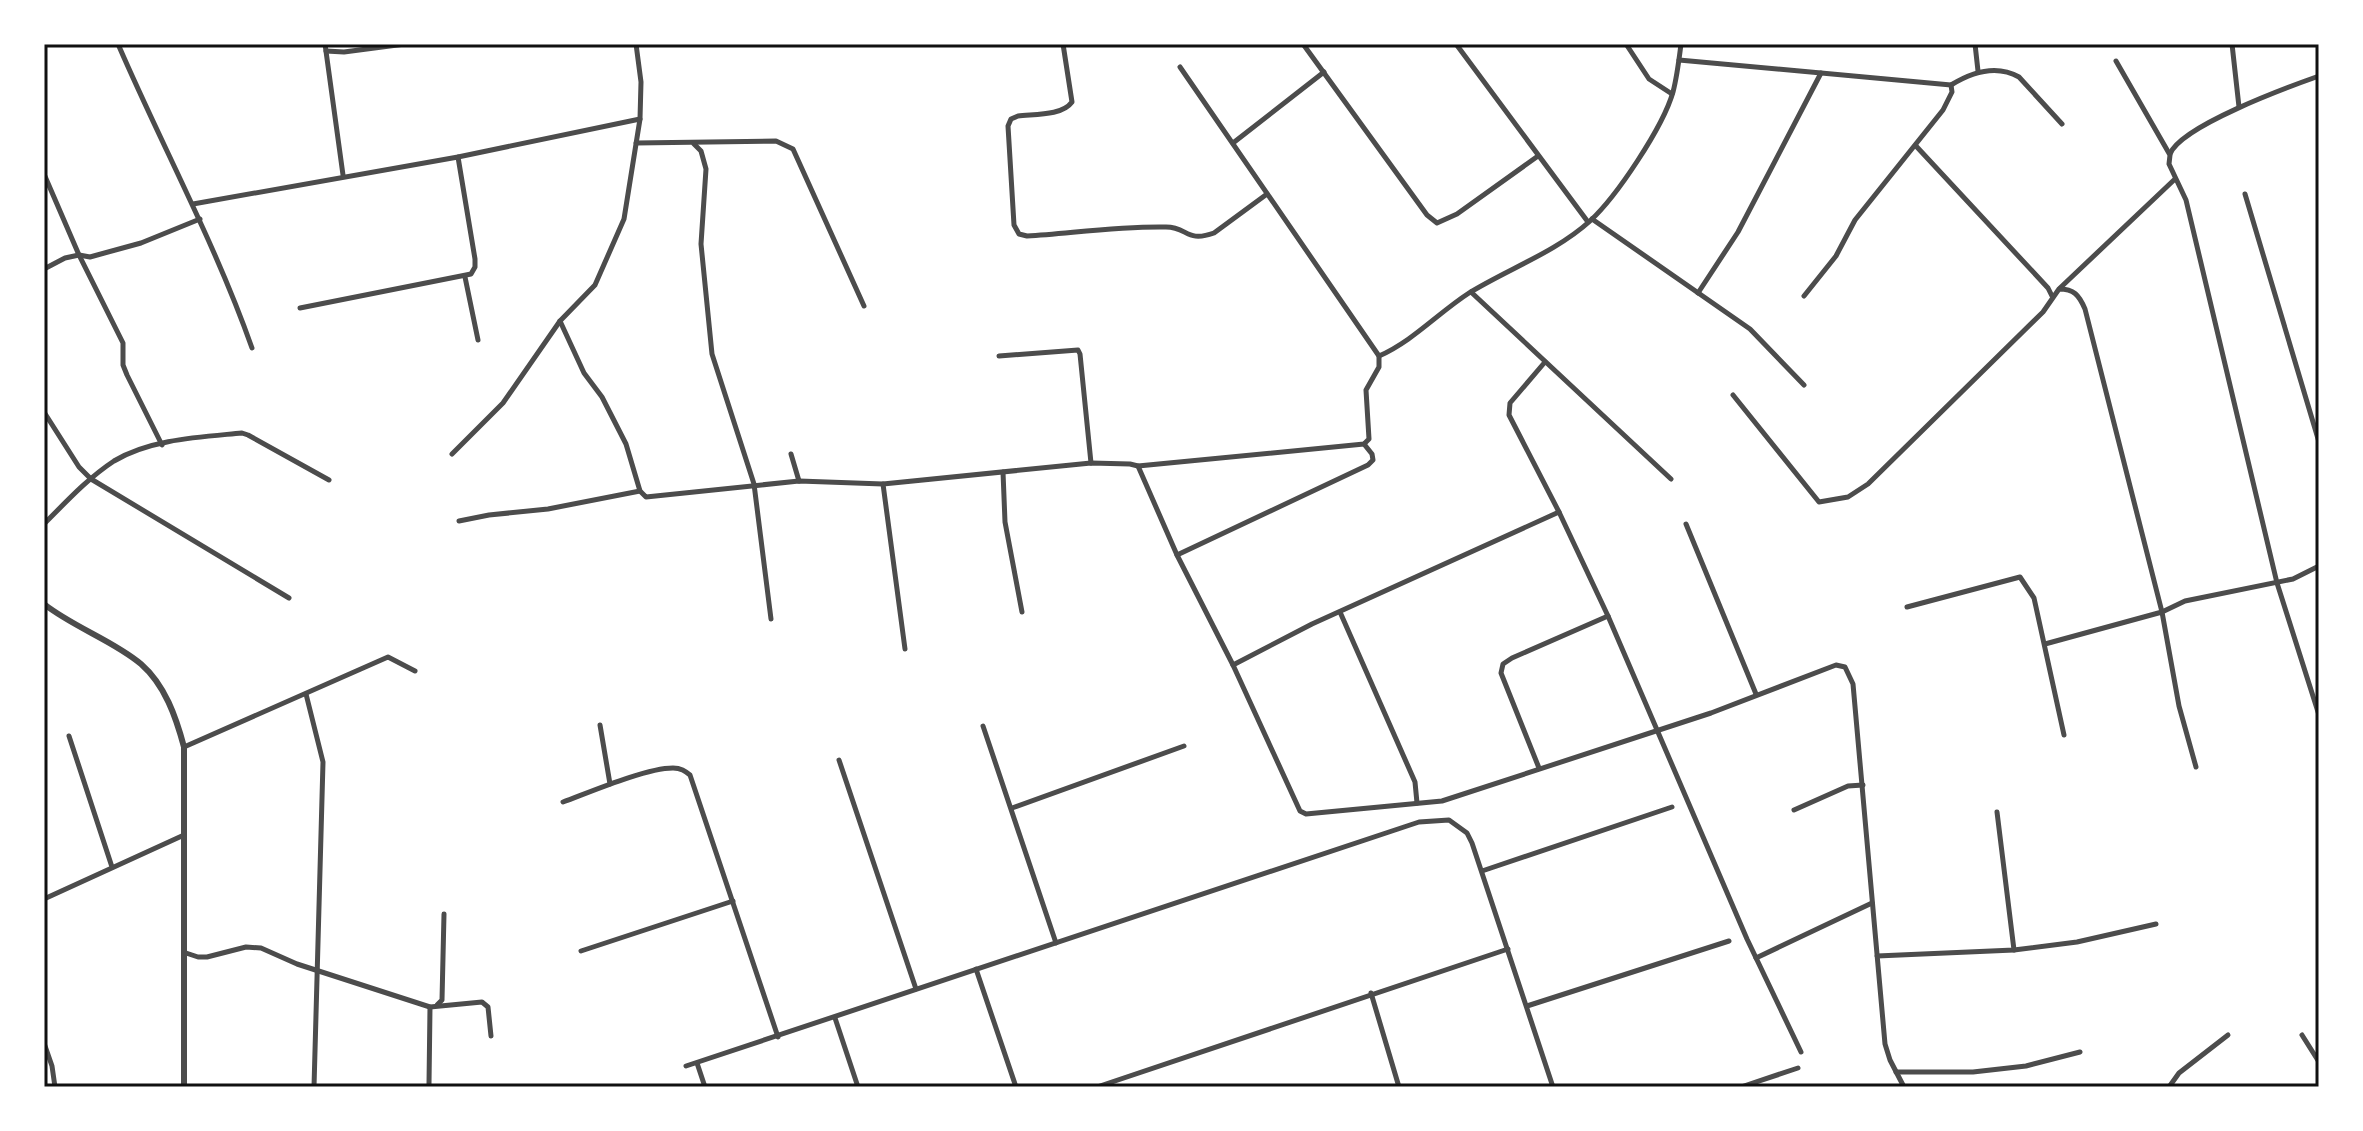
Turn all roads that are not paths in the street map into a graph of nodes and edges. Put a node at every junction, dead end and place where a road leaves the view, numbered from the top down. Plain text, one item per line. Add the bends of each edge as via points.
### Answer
1 (118, 44) edge
2 (405, 44) edge
3 (636, 44) edge
4 (1063, 44) edge
5 (1303, 44) edge
6 (1456, 44) edge
7 (1626, 44) edge
8 (1681, 44) edge
9 (1975, 44) edge
10 (2232, 44) edge
11 (325, 48) edge
12 (1679, 60) junction
13 (2116, 61) dead end
14 (1180, 67) dead end
15 (1978, 71) junction
16 (1324, 72) junction
17 (1821, 73) junction
18 (2319, 76) edge
19 (1951, 85) junction
20 (1672, 94) junction
21 (2239, 107) junction
22 (640, 119) junction
23 (2062, 124) dead end
24 (636, 143) junction
25 (1233, 143) junction
26 (694, 144) junction
27 (1916, 145) junction
28 (2170, 155) junction
29 (1538, 156) junction
30 (458, 157) junction
31 (44, 174) edge
32 (343, 175) junction
33 (2175, 179) junction
34 (1267, 194) junction
35 (2245, 194) dead end
36 (193, 204) junction
37 (200, 219) junction
38 (1590, 221) junction
39 (79, 255) junction
40 (44, 269) edge
41 (465, 277) junction
42 (2059, 289) junction
43 (1471, 292) junction
44 (1698, 293) junction
45 (1804, 296) dead end
46 (2052, 296) junction
47 (864, 306) dead end
48 (300, 308) dead end
49 (560, 321) junction
50 (478, 340) dead end
51 (252, 348) dead end
52 (999, 356) dead end
53 (1379, 356) junction
54 (1545, 362) junction
55 (1804, 385) dead end
56 (1733, 395) dead end
57 (44, 412) edge
58 (2319, 442) edge
59 (1364, 444) junction
60 (162, 445) junction
61 (452, 454) dead end
62 (791, 454) dead end
63 (1091, 463) junction
64 (1138, 466) junction
65 (1003, 472) junction
66 (91, 479) junction
67 (1671, 479) dead end
68 (329, 480) dead end
69 (799, 481) junction
70 (754, 484) junction
71 (883, 484) junction
72 (640, 491) junction
73 (1559, 512) junction
74 (459, 521) dead end
75 (44, 524) edge
76 (1686, 524) dead end
77 (1177, 555) junction
78 (2319, 566) edge
79 (2277, 583) junction
80 (289, 598) dead end
81 (44, 604) edge
82 (1907, 607) dead end
83 (1022, 612) dead end
84 (1340, 612) junction
85 (2162, 612) junction
86 (1608, 616) junction
87 (771, 619) dead end
88 (2045, 644) junction
89 (905, 649) dead end
90 (1233, 665) junction
91 (415, 671) dead end
92 (306, 694) junction
93 (1756, 694) junction
94 (2319, 715) edge
95 (600, 725) dead end
96 (983, 726) dead end
97 (1658, 729) junction
98 (2064, 735) dead end
99 (69, 736) dead end
100 (1184, 746) dead end
101 (184, 747) junction
102 (839, 760) dead end
103 (2196, 767) dead end
104 (1539, 768) junction
105 (610, 784) junction
106 (1863, 785) junction
107 (563, 802) dead end
108 (1417, 803) junction
109 (1672, 807) dead end
110 (1012, 808) junction
111 (1794, 810) dead end
112 (1997, 812) dead end
113 (184, 835) junction
114 (112, 867) junction
115 (1482, 871) junction
116 (44, 899) edge
117 (733, 901) junction
118 (1872, 903) junction
119 (444, 914) dead end
120 (2156, 924) dead end
121 (1729, 941) dead end
122 (1056, 943) junction
123 (1508, 949) junction
124 (2014, 950) junction
125 (581, 951) dead end
126 (186, 953) junction
127 (1877, 956) junction
128 (1756, 958) junction
129 (976, 969) junction
130 (315, 970) junction
131 (916, 989) junction
132 (1371, 993) junction
133 (433, 1006) junction
134 (1527, 1006) junction
135 (835, 1018) junction
136 (2228, 1035) dead end
137 (2302, 1035) dead end
138 (491, 1036) dead end
139 (778, 1037) junction
140 (44, 1043) edge
141 (1801, 1052) dead end
142 (2080, 1052) dead end
143 (2319, 1062) edge
144 (697, 1063) junction
145 (686, 1066) dead end
146 (1798, 1068) dead end
147 (1895, 1072) junction
148 (429, 1084) dead end
149 (55, 1087) edge
150 (184, 1087) edge
151 (314, 1087) edge
152 (705, 1087) edge
153 (858, 1087) edge
154 (1016, 1087) edge
155 (1097, 1087) edge
156 (1399, 1087) edge
157 (1553, 1087) edge
158 (1741, 1087) edge
159 (1904, 1087) edge
160 (2169, 1087) edge

1 - 36 street
2 - 11 street via 344,52
3 - 22 street
4 - 34 street via 1069,107 1018,116 1008,126 1014,225 1019,234 1168,227 1204,236
5 - 16 street
6 - 29 street
7 - 20 street via 1649,79
8 - 12 street
9 - 15 street
10 - 21 street
11 - 32 street
12 - 17 street
12 - 20 street
13 - 28 street
14 - 25 street
15 - 19 street
15 - 23 street via 2019,77
16 - 25 street
16 - 29 street via 1437,223
17 - 19 street
17 - 44 street via 1738,232
18 - 21 street
19 - 27 street via 1943,110
20 - 38 street via 1642,152
21 - 28 street via 2178,143
22 - 24 street
22 - 30 street
24 - 26 street
24 - 49 street via 624,219 595,285
25 - 34 street
26 - 47 street via 776,141 793,149
26 - 70 street via 706,169 701,244 712,354
27 - 45 street via 1855,220 1836,256
27 - 46 street
28 - 33 street
29 - 38 street
30 - 32 street
30 - 41 street via 475,259
31 - 39 street
32 - 36 street
33 - 42 street
33 - 79 street via 2186,200
34 - 53 street
35 - 58 street
36 - 37 street
37 - 39 street via 141,243 90,257
37 - 51 street
38 - 43 street
38 - 44 street
39 - 40 street
39 - 60 street via 123,343 123,365
41 - 48 street
41 - 50 street
42 - 46 street
42 - 85 street via 2079,295 2085,309
43 - 53 street via 1400,347
43 - 54 street
44 - 55 street via 1750,329
46 - 56 street via 2043,312 1868,484 1848,497 1819,502
49 - 61 street via 503,403
49 - 72 street via 626,444
52 - 63 street via 1078,350
53 - 59 street via 1366,390 1369,439
54 - 67 street
54 - 73 street via 1510,403 1509,415
57 - 66 street
59 - 64 street
59 - 77 street via 1372,454 1368,465
60 - 66 street via 129,454
60 - 68 street via 242,433
62 - 69 street
63 - 64 street
63 - 65 street
64 - 77 street
65 - 71 street
65 - 83 street via 1005,522
66 - 75 street
66 - 80 street
69 - 70 street
69 - 71 street
70 - 72 street via 646,497
70 - 87 street
71 - 89 street
72 - 74 street
73 - 84 street
73 - 86 street
76 - 93 street
77 - 90 street
78 - 79 street
79 - 85 street via 2185,601
79 - 94 street
81 - 101 street via 141,664 171,705
82 - 88 street via 2020,577 2034,598
84 - 90 street
84 - 108 street via 1415,782
85 - 88 street
85 - 103 street
86 - 97 street
86 - 104 street via 1503,664 1501,673
88 - 98 street
90 - 108 street via 1300,811
91 - 92 street via 388,657
92 - 101 street
92 - 130 street via 323,762
93 - 97 street
93 - 106 street via 1836,665 1845,667 1853,684
95 - 105 street
96 - 110 street
97 - 104 street
97 - 128 street
99 - 114 street
100 - 110 street
101 - 113 street
102 - 131 street
104 - 108 street via 1442,801
105 - 107 street
105 - 117 street via 670,768 690,775
106 - 111 street via 1848,786
106 - 118 street
109 - 115 street
110 - 122 street
112 - 124 street
113 - 114 street
113 - 126 street
114 - 116 street
115 - 122 street via 1467,833 1449,820 1419,822
115 - 123 street
117 - 125 street
117 - 139 street
118 - 127 street
118 - 128 street
119 - 133 street via 442,1000
120 - 124 street
121 - 134 street
122 - 129 street
123 - 132 street
123 - 134 street
124 - 127 street
126 - 130 street via 207,957 261,948
126 - 150 street
127 - 147 street via 1885,1044
128 - 141 street
129 - 131 street
129 - 154 street
130 - 133 street
130 - 151 street
131 - 135 street
132 - 155 street
132 - 156 street
133 - 138 street via 487,1004
133 - 148 street
134 - 157 street
135 - 139 street
135 - 153 street
136 - 160 street
137 - 143 street
139 - 144 street
140 - 149 street
142 - 147 street via 1973,1072
144 - 145 street
144 - 152 street
146 - 158 street
147 - 159 street

